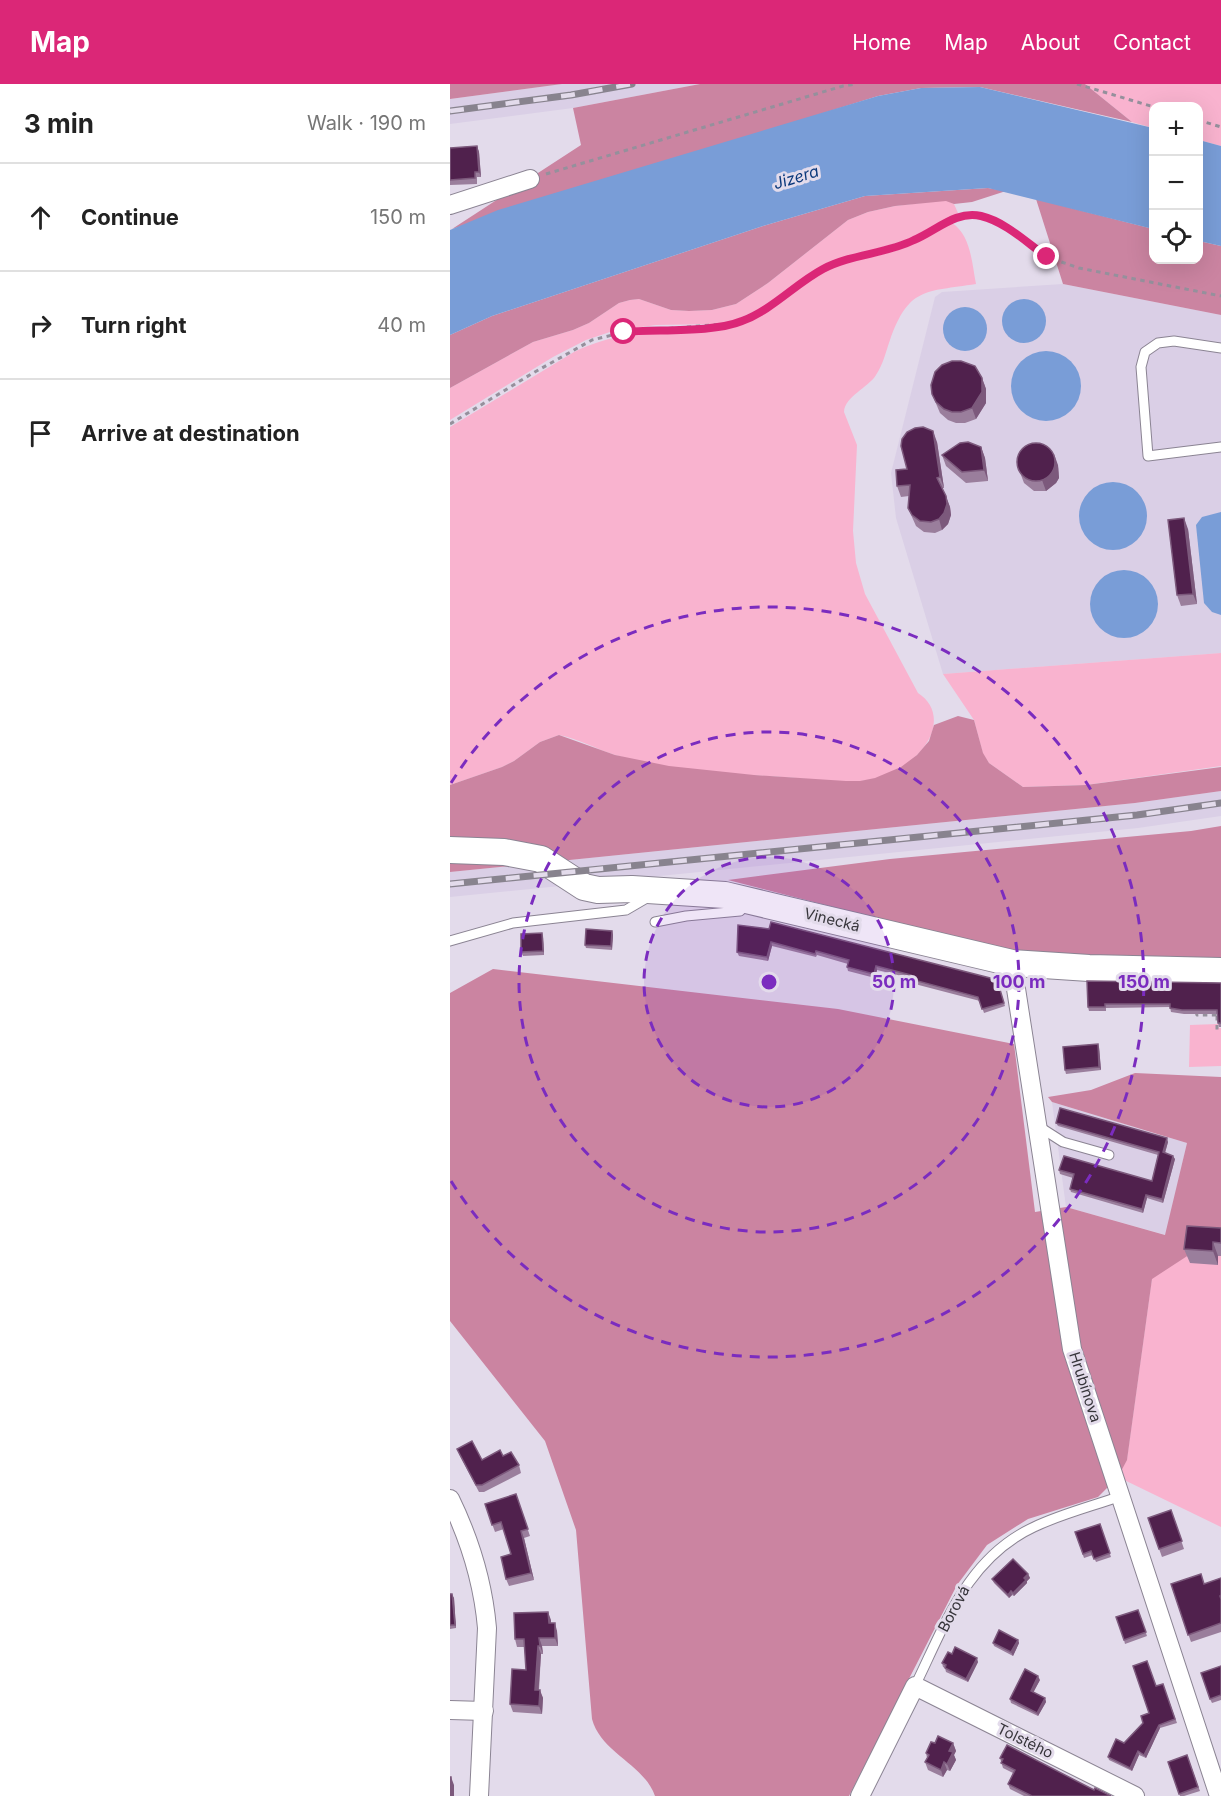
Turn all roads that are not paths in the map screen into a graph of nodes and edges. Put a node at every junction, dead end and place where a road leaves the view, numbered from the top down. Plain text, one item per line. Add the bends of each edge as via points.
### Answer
1 (530, 179) road end
2 (450, 205) edge
3 (1221, 348) edge
4 (1221, 447) edge
5 (450, 850) edge
6 (660, 890) junction
7 (751, 900) junction
8 (655, 922) dead end
9 (450, 941) edge
10 (1012, 963) junction
11 (1221, 971) edge
12 (1036, 1125) junction
13 (1109, 1155) dead end
14 (1121, 1496) junction
15 (450, 1499) edge
16 (915, 1686) junction
17 (450, 1710) edge
18 (484, 1711) junction
19 (479, 1796) edge
20 (860, 1796) edge
21 (1136, 1796) edge
22 (1219, 1796) edge

1 - 2 street
3 - 4 lane via 1158,343 1146,352 1141,367 1148,456
5 - 6 street, Vinecká via 504,852 541,859 584,887 598,890
6 - 7 street, Vinecká
6 - 9 lane via 626,910 513,923
7 - 8 lane via 740,911
7 - 10 street, Vinecká
10 - 11 street, Vinecká
10 - 12 street, Hrubínova
12 - 13 lane via 1063,1142
12 - 14 street, Hrubínova via 1072,1349
14 - 16 lane, Borová via 1033,1527 994,1552 963,1588
14 - 22 street, Hrubínova
15 - 18 street via 471,1546 486,1608
16 - 20 street, Borová
16 - 21 street, Tolstého
17 - 18 street
18 - 19 street

